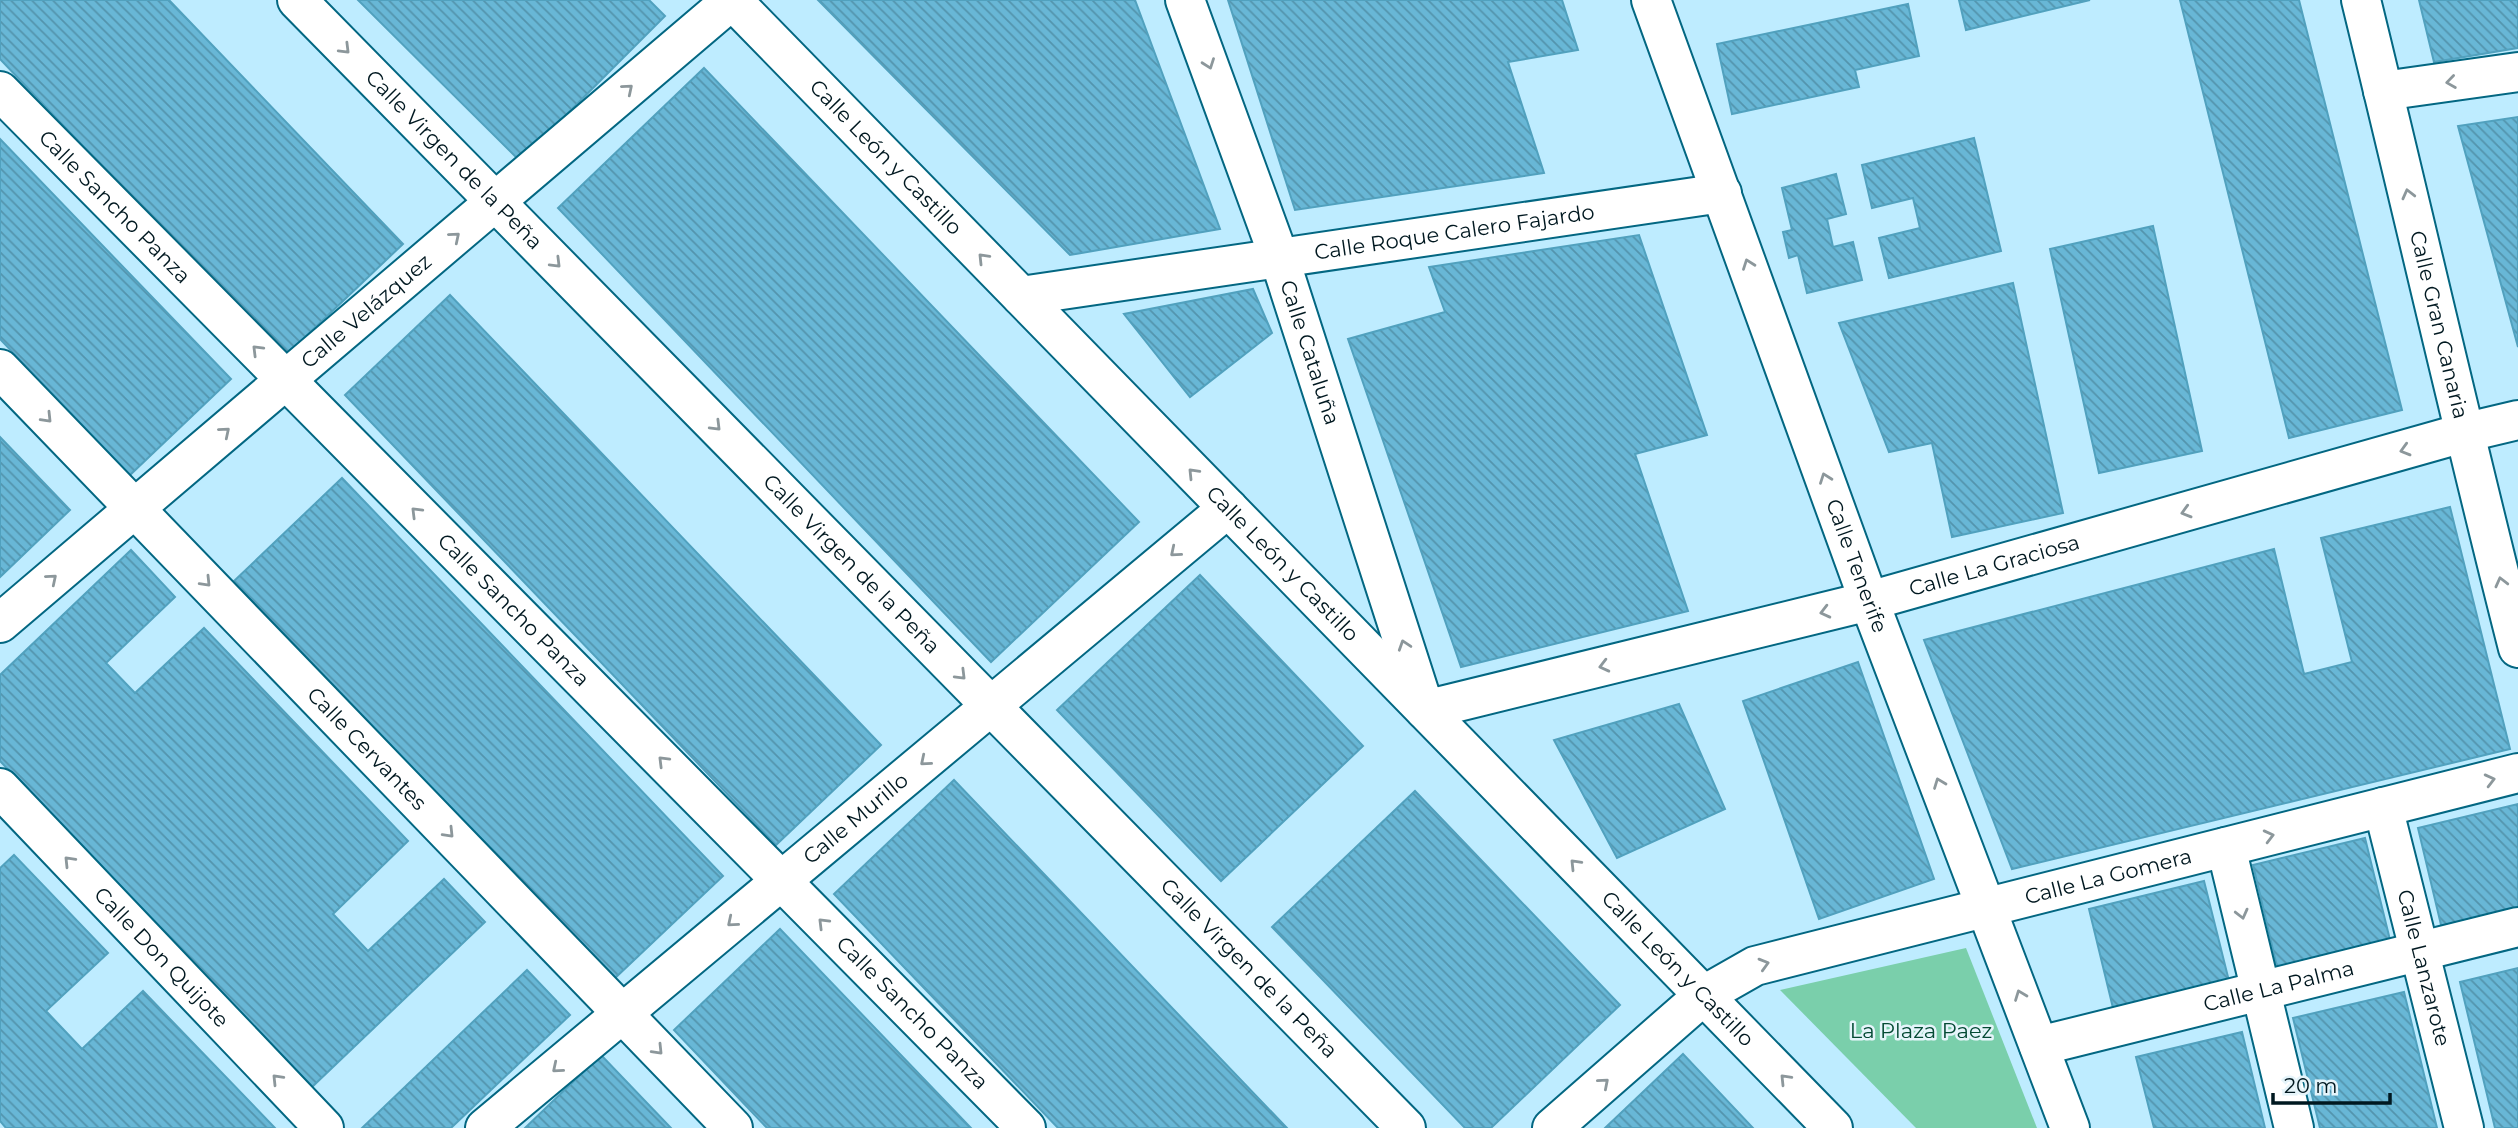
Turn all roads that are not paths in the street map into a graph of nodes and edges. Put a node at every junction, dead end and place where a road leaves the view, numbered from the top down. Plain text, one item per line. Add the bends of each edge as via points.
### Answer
1 (297, 0) edge
2 (732, 0) edge
3 (1185, 0) edge
4 (1651, 0) edge
5 (2361, 0) edge
6 (2518, 72) edge
7 (0, 91) edge
8 (2383, 92) junction
9 (1722, 193) junction
10 (496, 202) junction
11 (1280, 260) junction
12 (1021, 296) junction
13 (0, 369) edge
14 (286, 380) junction
15 (2518, 420) edge
16 (2463, 433) junction
17 (135, 508) junction
18 (1228, 509) junction
19 (1869, 601) junction
20 (0, 623) edge
21 (2518, 648) edge
22 (991, 706) junction
23 (1425, 710) junction
24 (2518, 773) edge
25 (0, 789) edge
26 (2383, 807) junction
27 (2226, 848) junction
28 (781, 881) junction
29 (1987, 908) junction
30 (2518, 927) edge
31 (2420, 951) junction
32 (2260, 991) junction
33 (1703, 995) junction
34 (622, 1013) junction
35 (2039, 1046) junction
36 (324, 1128) edge
37 (485, 1128) edge
38 (733, 1128) edge
39 (1026, 1128) edge
40 (1406, 1128) edge
41 (1552, 1128) edge
42 (1833, 1128) edge
43 (2070, 1128) edge
44 (2294, 1128) edge
45 (2464, 1128) edge

1 -> 10 street, Calle Virgen de la Peña
10 -> 2 street, Calle Velázquez
12 -> 2 street, Calle León y Castillo
3 -> 11 street, Calle Cataluña
4 - 9 street, Calle Tenerife
5 - 8 street, Calle Gran Canaria
6 -> 8 street
14 -> 7 street, Calle Sancho Panza
16 -> 8 street, Calle Gran Canaria
9 - 11 street, Calle Roque Calero Fajardo
19 -> 9 street, Calle Tenerife
14 -> 10 street, Calle Velázquez
10 -> 22 street, Calle Virgen de la Peña
11 - 12 street, Calle Roque Calero Fajardo
23 -> 11 street, Calle Cataluña
18 -> 12 street, Calle León y Castillo
13 -> 17 street, Calle Cervantes
17 -> 14 street, Calle Velázquez
28 -> 14 street, Calle Sancho Panza
15 - 16 street, Calle La Graciosa
16 -> 19 street, Calle La Graciosa
21 -> 16 street, Calle Gran Canaria
20 -> 17 street, Calle Velázquez
17 -> 34 street, Calle Cervantes
18 -> 22 street, Calle Murillo
18 - 23 street, Calle León y Castillo
19 -> 23 street, Calle La Graciosa
29 -> 19 street, Calle Tenerife
22 -> 28 street, Calle Murillo
22 - 40 street, Calle Virgen de la Peña
33 -> 23 street, Calle León y Castillo
26 -> 24 street, Calle La Gomera
36 -> 25 street, Calle Don Quijote
27 -> 26 street, Calle La Gomera
26 - 31 street, Calle Lanzarote
27 - 29 street, Calle La Gomera
27 -> 32 street
28 -> 34 street, Calle Murillo
39 -> 28 street, Calle Sancho Panza
33 -> 29 street, Calle La Gomera via 1755,966
35 -> 29 street, Calle Tenerife
30 - 31 street, Calle La Palma
31 - 32 street, Calle La Palma
31 - 45 street, Calle Lanzarote
32 - 35 street, Calle La Palma
32 - 44 street
41 -> 33 street, Calle La Gomera
42 -> 33 street, Calle León y Castillo
34 -> 37 street, Calle Murillo
34 -> 38 street, Calle Cervantes
35 - 43 street, Calle Tenerife

